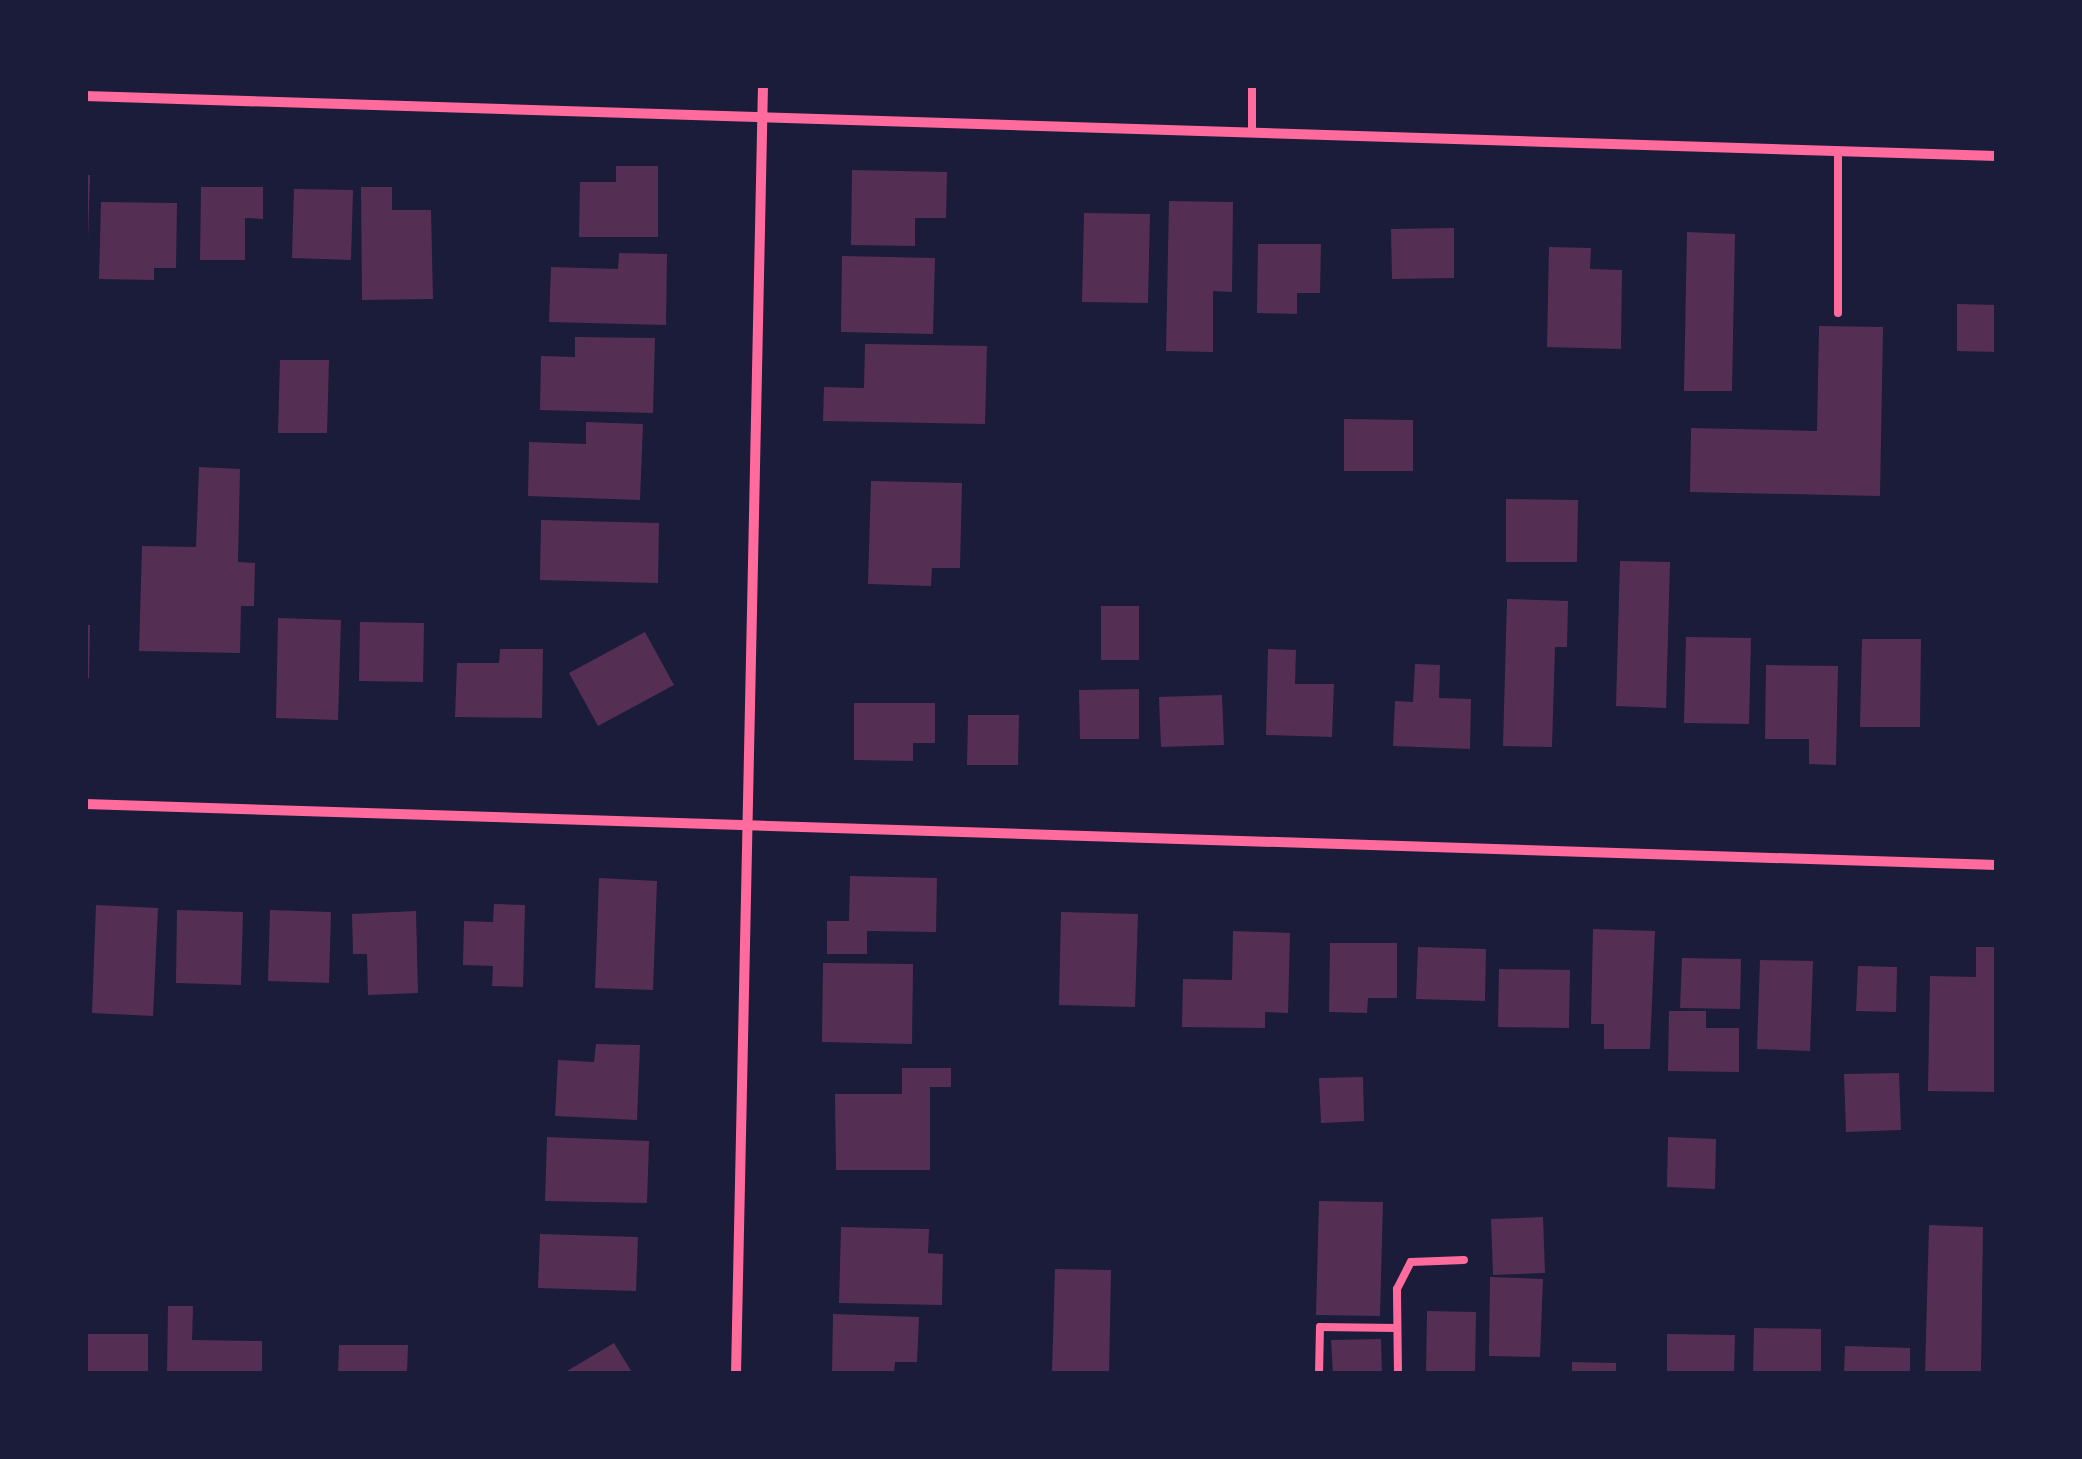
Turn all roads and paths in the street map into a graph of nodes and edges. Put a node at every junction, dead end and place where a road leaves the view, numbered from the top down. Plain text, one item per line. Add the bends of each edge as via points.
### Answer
1 (764, 85) edge
2 (1252, 85) edge
3 (85, 96) edge
4 (763, 118) junction
5 (1252, 134) junction
6 (1838, 152) junction
7 (1997, 156) edge
8 (1838, 314) dead end
9 (85, 804) edge
10 (748, 825) junction
11 (1997, 866) edge
12 (1464, 1260) dead end
13 (1398, 1328) junction
14 (736, 1374) edge
15 (1319, 1374) edge
16 (1398, 1374) edge

1 - 4 street
2 - 5 lane
3 - 4 street
4 - 5 street
4 - 10 street
5 - 6 street
6 - 7 street
6 - 8 lane
9 - 10 street
10 - 11 street
10 - 14 street
12 - 13 lane via 1411,1262 1397,1290
13 - 15 lane via 1320,1328
13 - 16 lane

